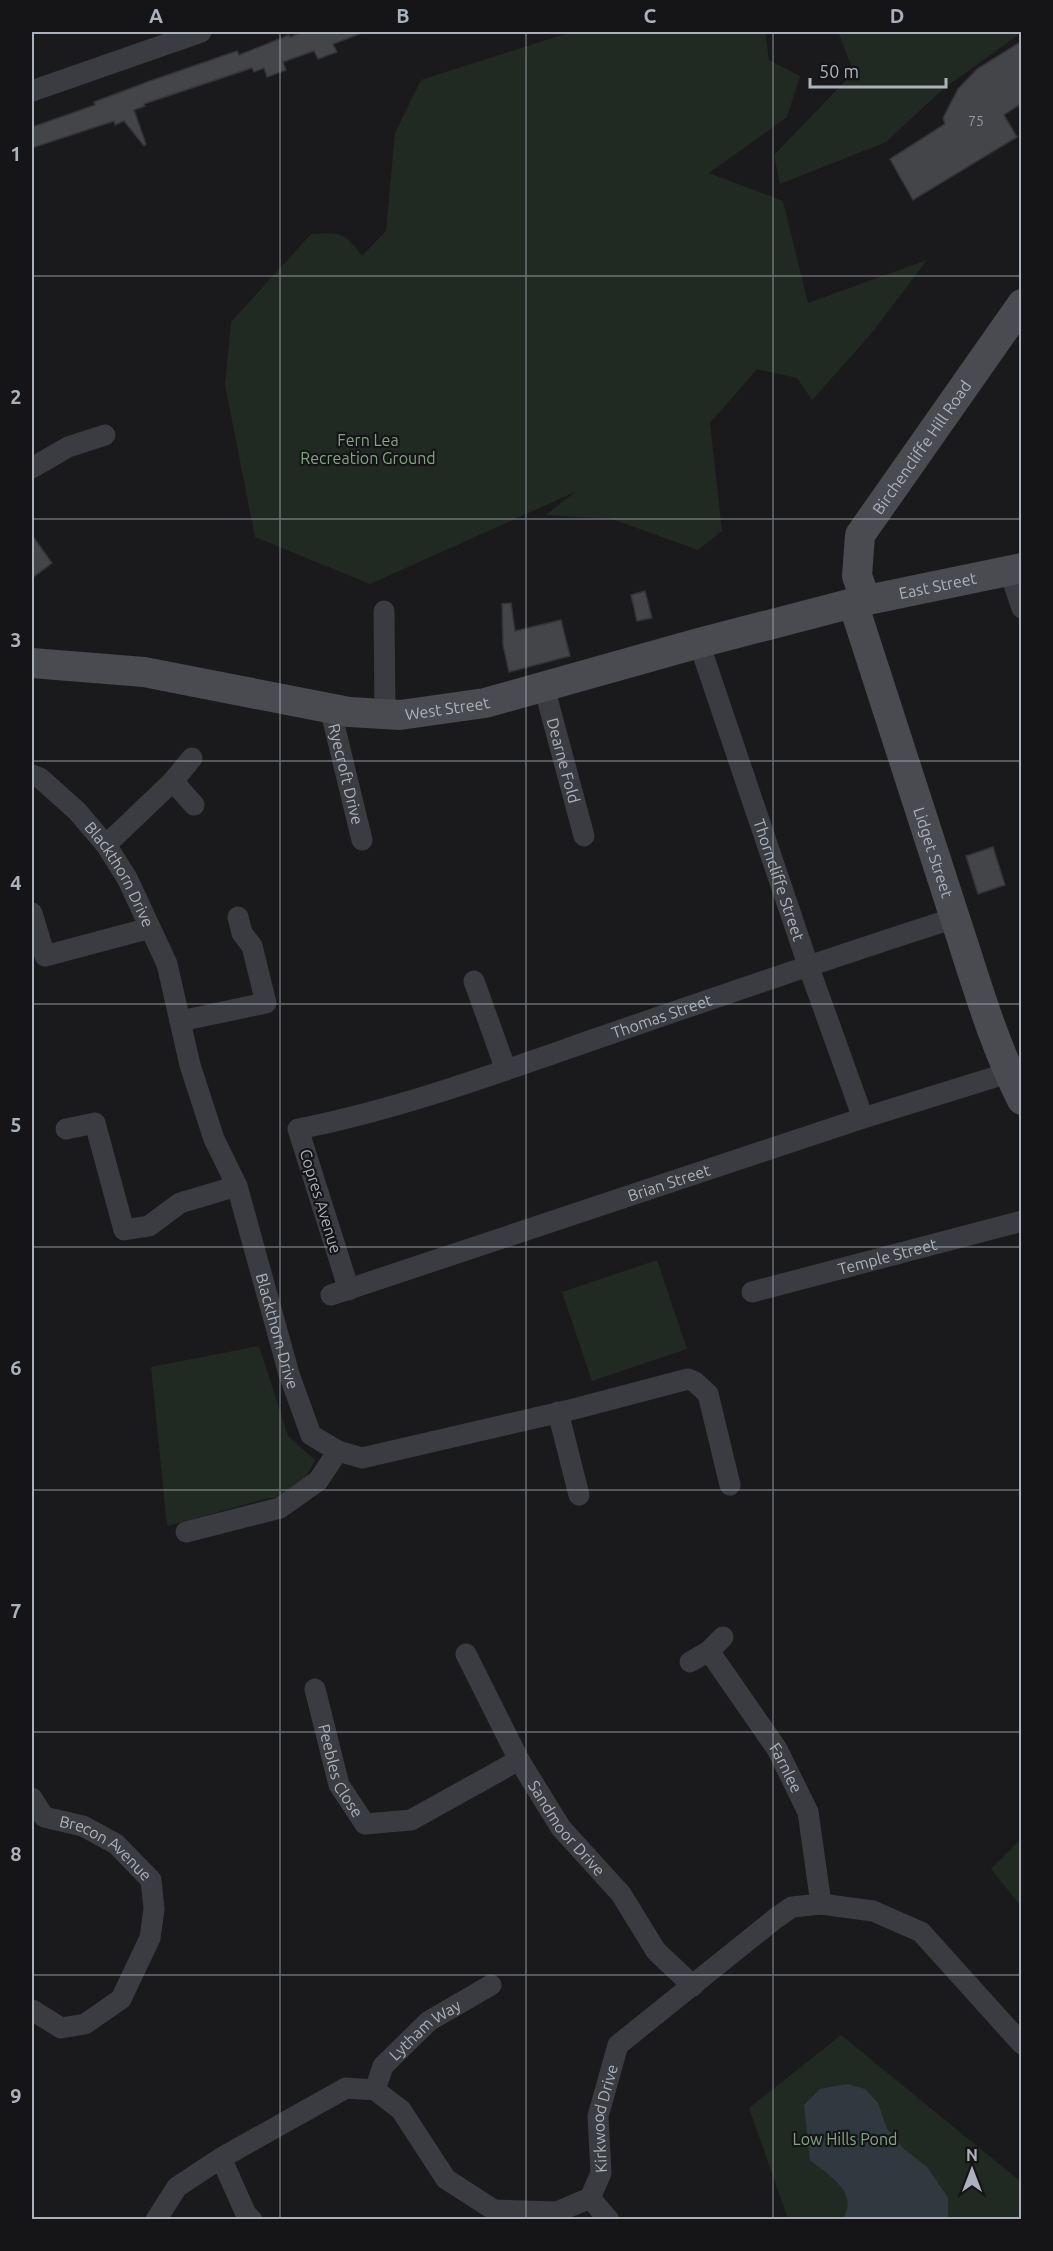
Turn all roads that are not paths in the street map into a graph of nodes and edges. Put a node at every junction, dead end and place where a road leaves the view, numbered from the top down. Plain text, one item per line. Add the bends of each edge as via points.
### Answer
1 (201, 32) edge
2 (32, 91) edge
3 (1022, 304) edge
4 (105, 435) dead end
5 (32, 466) edge
6 (1015, 569) edge
7 (859, 602) junction
8 (1022, 608) edge
9 (384, 611) dead end
10 (699, 643) junction
11 (32, 663) edge
12 (544, 687) junction
13 (330, 708) junction
14 (385, 714) junction
15 (192, 758) dead end
16 (32, 775) edge
17 (173, 781) junction
18 (194, 805) dead end
19 (584, 836) dead end
20 (362, 840) dead end
21 (106, 845) junction
22 (32, 913) edge
23 (238, 917) dead end
24 (955, 918) junction
25 (150, 928) junction
26 (808, 965) junction
27 (474, 981) dead end
28 (180, 1021) junction
29 (506, 1070) junction
30 (1008, 1073) junction
31 (1022, 1100) edge
32 (863, 1118) junction
33 (317, 1126) joint
34 (66, 1129) dead end
35 (237, 1186) junction
36 (1022, 1221) edge
37 (340, 1292) joint
38 (752, 1292) dead end
39 (558, 1412) junction
40 (338, 1451) junction
41 (730, 1485) dead end
42 (579, 1495) dead end
43 (186, 1532) dead end
44 (466, 1654) dead end
45 (690, 1662) dead end
46 (315, 1689) dead end
47 (519, 1760) junction
48 (32, 1798) edge
49 (38, 1822) edge
50 (821, 1904) junction
51 (491, 1985) dead end
52 (693, 1986) junction
53 (32, 2010) edge
54 (1022, 2044) edge
55 (375, 2090) junction
56 (221, 2158) junction
57 (590, 2198) junction
58 (156, 2220) edge
59 (252, 2220) edge
60 (609, 2220) edge

1 - 2 street
3 - 7 street, Birchencliffe Hill Road via 860,535
4 - 5 street via 68,447
6 - 7 street, East Street
6 - 8 street
7 - 10 street, West Street
7 - 24 street, Lidget Street via 910,785
9 - 14 street
10 - 12 street, West Street
10 - 26 street, Thorncliffe Street
11 - 13 street, West Street via 144,672
12 - 14 street, West Street via 485,703
12 - 19 street, Dearne Fold
13 - 14 street, West Street
13 - 20 street, Ryecroft Drive
15 - 17 street
16 - 21 street, Blackthorn Drive via 77,811
17 - 18 street
17 - 21 street
21 - 25 street, Blackthorn Drive via 127,878
22 - 25 street via 45,956
23 - 28 street via 242,933 252,946 266,1003
24 - 26 street, Thomas Street
24 - 30 street, Lidget Street
25 - 28 street, Blackthorn Drive via 167,964
26 - 29 street, Thomas Street
26 - 32 street, Thorncliffe Street
27 - 29 street
28 - 35 street, Blackthorn Drive via 214,1139
29 - 33 street, Thomas Street
30 - 31 street, Lidget Street
30 - 32 street, Brian Street
32 - 37 street, Brian Street
33 - 37 street, Copres Avenue via 298,1129
34 - 35 street via 95,1123 124,1230 149,1226 180,1203
35 - 40 street, Blackthorn Drive via 289,1374 311,1435
36 - 38 street, Temple Street
39 - 40 street, Blackthorn Drive via 362,1458
39 - 41 street, Blackthorn Drive via 688,1379 708,1394
39 - 42 street
40 - 43 street via 318,1481 280,1508
44 - 47 street, Sandmoor Drive
45 - 50 street, Farnlee via 716,1644 777,1749 808,1812
46 - 47 street, Peebles Close via 339,1785 365,1824 411,1820
47 - 52 street, Sandmoor Drive via 561,1828 621,1894 656,1951
48 - 49 street, Brecon Avenue
49 - 53 street, Brecon Avenue via 83,1826 116,1844 152,1880 154,1909 150,1938 121,1999 85,2024 60,2028
50 - 52 street, Kirkwood Drive via 792,1907
50 - 54 street, Kirkwood Drive via 873,1911 921,1932
51 - 55 street, Lytham Way via 429,2021 383,2066
52 - 57 street, Kirkwood Drive via 618,2045 598,2116 601,2173
55 - 56 street via 346,2088
55 - 57 street via 401,2110 446,2179 494,2210 557,2212
56 - 58 street via 177,2187
56 - 59 street
57 - 60 street

